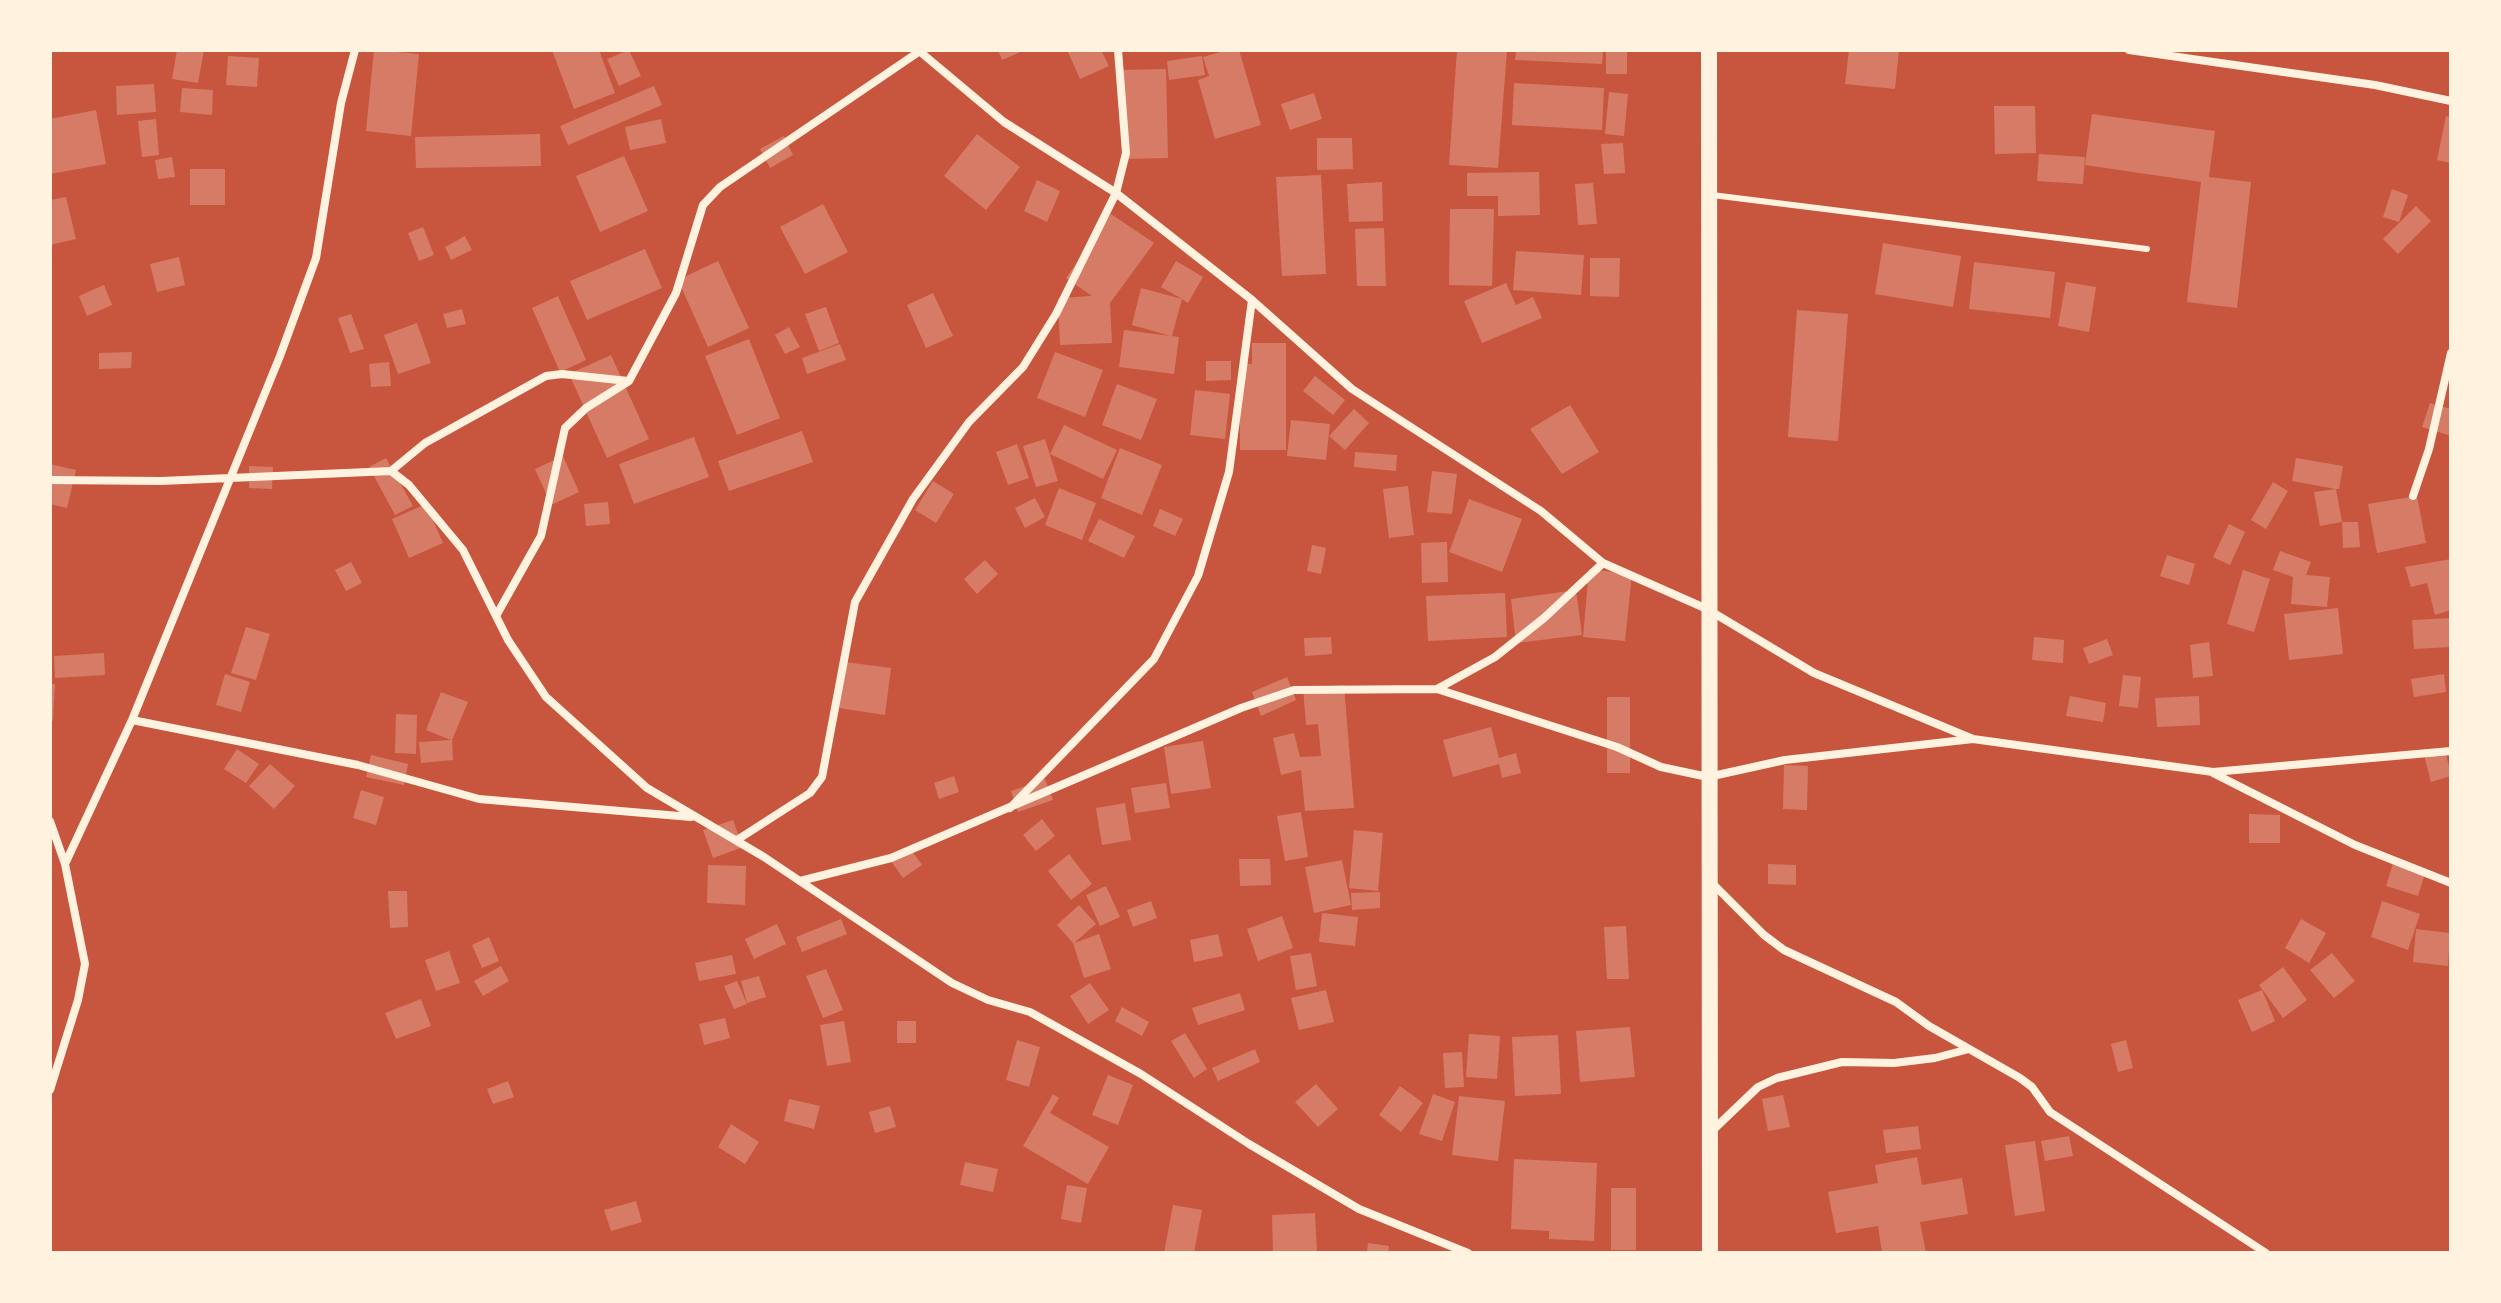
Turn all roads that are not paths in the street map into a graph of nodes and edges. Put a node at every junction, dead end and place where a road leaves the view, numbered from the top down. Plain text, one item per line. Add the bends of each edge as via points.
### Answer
1 (355, 50) edge
2 (919, 50) edge
3 (1118, 50) edge
4 (1709, 50) edge
5 (2129, 50) edge
6 (2451, 101) edge
7 (1116, 193) junction
8 (1708, 194) junction
9 (2147, 249) dead end
10 (1252, 300) junction
11 (2451, 353) edge
12 (629, 381) junction
13 (391, 471) junction
14 (228, 479) junction
15 (50, 480) edge
16 (2413, 496) dead end
17 (1603, 563) junction
18 (1707, 609) junction
19 (496, 616) junction
20 (1437, 689) junction
21 (132, 720) junction
22 (1973, 739) junction
23 (2451, 751) edge
24 (2213, 772) junction
25 (1708, 777) junction
26 (1007, 811) junction
27 (696, 817) junction
28 (50, 821) edge
29 (737, 840) junction
30 (65, 864) junction
31 (800, 881) junction
32 (1710, 882) junction
33 (2451, 883) edge
34 (1969, 1049) junction
35 (50, 1090) edge
36 (1708, 1134) junction
37 (1468, 1253) edge
38 (1710, 1253) edge
39 (2266, 1253) edge

1 - 14 street via 316,258
2 - 7 street via 1004,122
2 - 12 street via 720,187 703,205 676,293
3 - 7 street via 1126,153
4 - 8 main road
5 - 6 street
7 - 10 street
7 - 29 street via 1056,314 1023,367 969,422 913,499 855,602 822,777 810,793
8 - 9 lane
8 - 18 main road
10 - 17 street via 1352,389 1541,511
10 - 26 street via 1229,472 1198,576 1154,659
11 - 16 street
12 - 13 street via 546,376 425,443
12 - 19 street via 565,428 541,536
13 - 14 street
13 - 19 street via 463,550
14 - 15 street
14 - 21 street
17 - 18 street
17 - 20 street via 1495,657
18 - 22 street via 1814,673
18 - 25 main road
19 - 27 street via 546,697 647,788
20 - 25 street via 1617,747 1661,767
20 - 26 street via 1294,690 1241,708
21 - 27 street via 358,765 479,799
21 - 30 street
22 - 24 street
22 - 25 street via 1785,760
23 - 24 street
24 - 33 street via 2355,845
25 - 32 main road
26 - 31 street via 891,858
27 - 29 street
28 - 30 street
29 - 31 street
30 - 35 street via 85,964
31 - 37 street via 952,983 1030,1012 1359,1209
32 - 34 street via 1784,950 1896,1002
32 - 36 main road
34 - 36 street via 1894,1063 1842,1062 1777,1078 1758,1087
34 - 39 street via 2032,1087 2050,1112
36 - 38 main road

